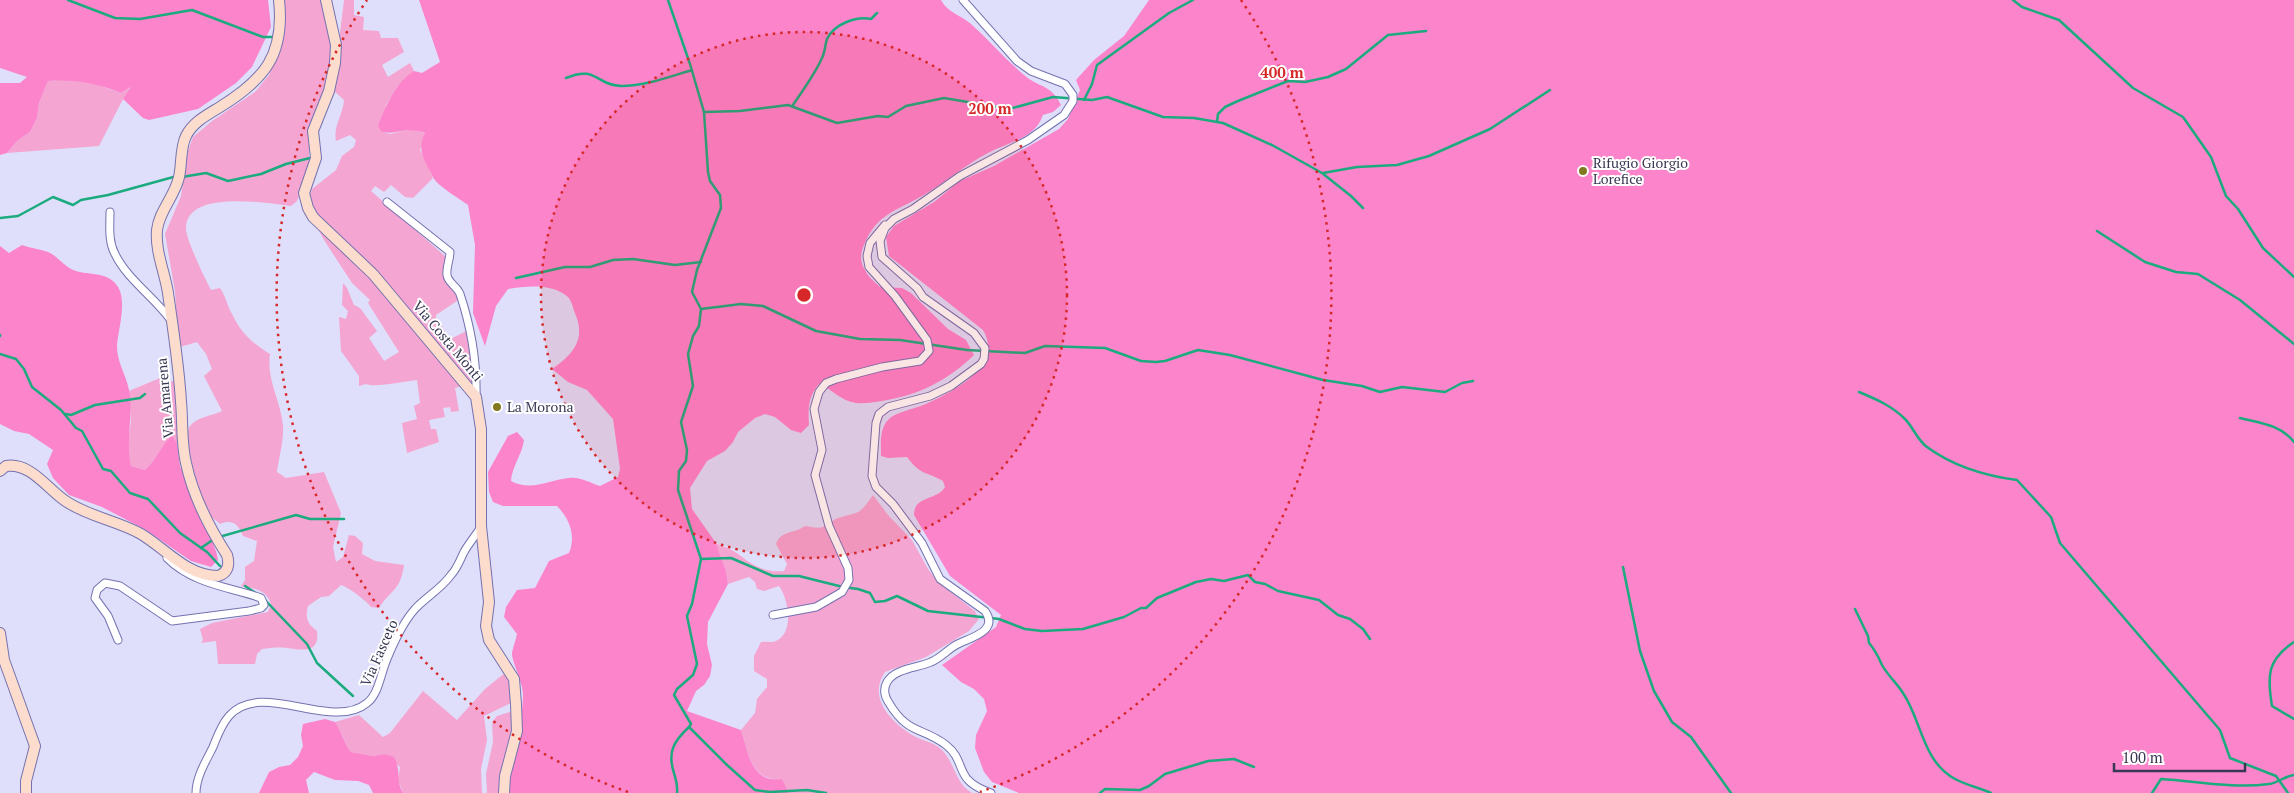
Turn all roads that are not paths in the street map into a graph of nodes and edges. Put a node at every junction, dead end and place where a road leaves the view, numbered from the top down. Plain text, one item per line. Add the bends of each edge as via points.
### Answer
1 (279, 0) edge
2 (326, 0) edge
3 (963, 0) edge
4 (387, 202) dead end
5 (110, 212) dead end
6 (894, 219) junction
7 (170, 319) junction
8 (476, 396) junction
9 (0, 471) edge
10 (481, 526) junction
11 (167, 553) junction
12 (773, 615) dead end
13 (0, 633) edge
14 (118, 640) dead end
15 (26, 793) edge
16 (196, 793) edge
17 (504, 793) edge
18 (991, 793) edge

1 - 7 street, Via Amarena via 281,31 270,61 244,93 192,126 184,139 179,178 157,230
2 - 8 street, Via Costa Monti via 336,45 335,63 329,91 313,131 316,158 304,194 308,208 313,217 373,274
3 - 6 street via 1017,61 1031,71 1065,84 1073,95 1073,101 1064,115 1028,140 960,176
4 - 8 street via 450,252 446,274 459,290 465,312 477,372
5 - 7 street via 110,239 115,254
6 - 12 street via 875,235 868,249 867,261 927,340 929,351 920,361 836,379 820,389 814,409 822,450 815,475 829,526 848,568 849,580 842,592 816,607
6 - 18 street via 880,241 882,257 923,296 974,333 982,342 985,354 981,364 941,391 888,406 879,414 872,480 922,544 940,579 985,611 988,623 980,635 956,645 931,662 894,674 884,688 887,701 899,718 914,730 946,744 967,780
7 - 11 street, Via Amarena via 186,463 205,518 227,556 228,567 221,575 211,576 182,564
8 - 10 street, Via Costa Monti via 481,429
9 - 11 street, Via Amarena via 6,466 22,467 65,501 140,534
10 - 16 street, Via Fasceto via 453,574 415,609 404,624 368,702 357,709 337,713 279,703 245,706 229,716 201,772
10 - 17 street, Via Costa Monti via 488,582 486,626 489,640 514,679 517,731 505,776
11 - 14 street via 166,557 174,565 187,573 229,590 261,598 263,606 172,621 120,586 105,583 97,590 95,598 108,616
13 - 15 street via 4,660 35,746

